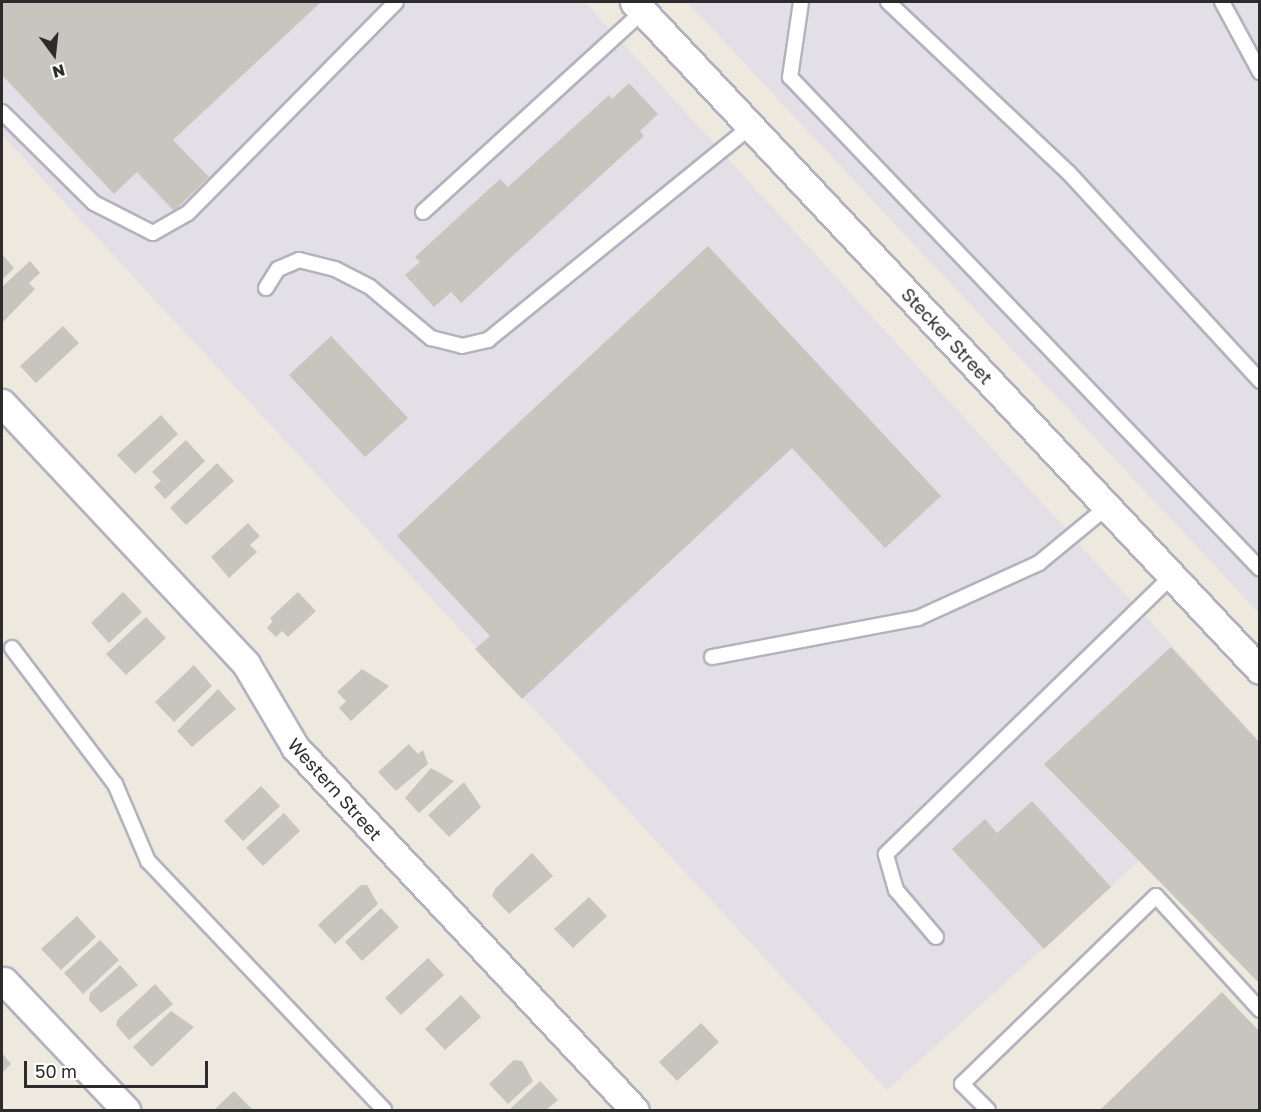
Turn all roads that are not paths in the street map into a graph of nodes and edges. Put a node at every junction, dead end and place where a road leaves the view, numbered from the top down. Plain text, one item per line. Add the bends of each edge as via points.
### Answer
1 (396, 2) edge
2 (801, 2) edge
3 (888, 2) edge
4 (1222, 2) edge
5 (639, 6) edge
6 (1260, 72) edge
7 (2, 112) edge
8 (751, 126) junction
9 (423, 212) dead end
10 (266, 288) dead end
11 (1260, 381) edge
12 (2, 403) edge
13 (1107, 507) junction
14 (1260, 569) edge
15 (1172, 576) junction
16 (12, 648) dead end
17 (712, 657) dead end
18 (1260, 670) edge
19 (936, 937) dead end
20 (4, 981) dead end
21 (1260, 1010) edge
22 (126, 1110) edge
23 (384, 1110) edge
24 (635, 1110) edge
25 (988, 1110) edge

1 - 7 lane via 188,213 153,233 94,203
2 - 14 lane via 790,77
3 - 11 lane via 1068,172
4 - 6 lane
5 - 8 street, Stecker Street
5 - 9 lane
8 - 10 lane via 488,340 462,346 431,338 369,287 299,260 278,269
8 - 13 street, Stecker Street
12 - 24 street, Western Street via 246,664 295,747
13 - 15 street, Stecker Street
13 - 17 lane via 1039,563 918,618
15 - 18 street, Stecker Street
15 - 19 lane via 886,854 896,890
16 - 23 lane via 115,784 148,861
20 - 22 street
21 - 25 lane via 1156,896 962,1084

